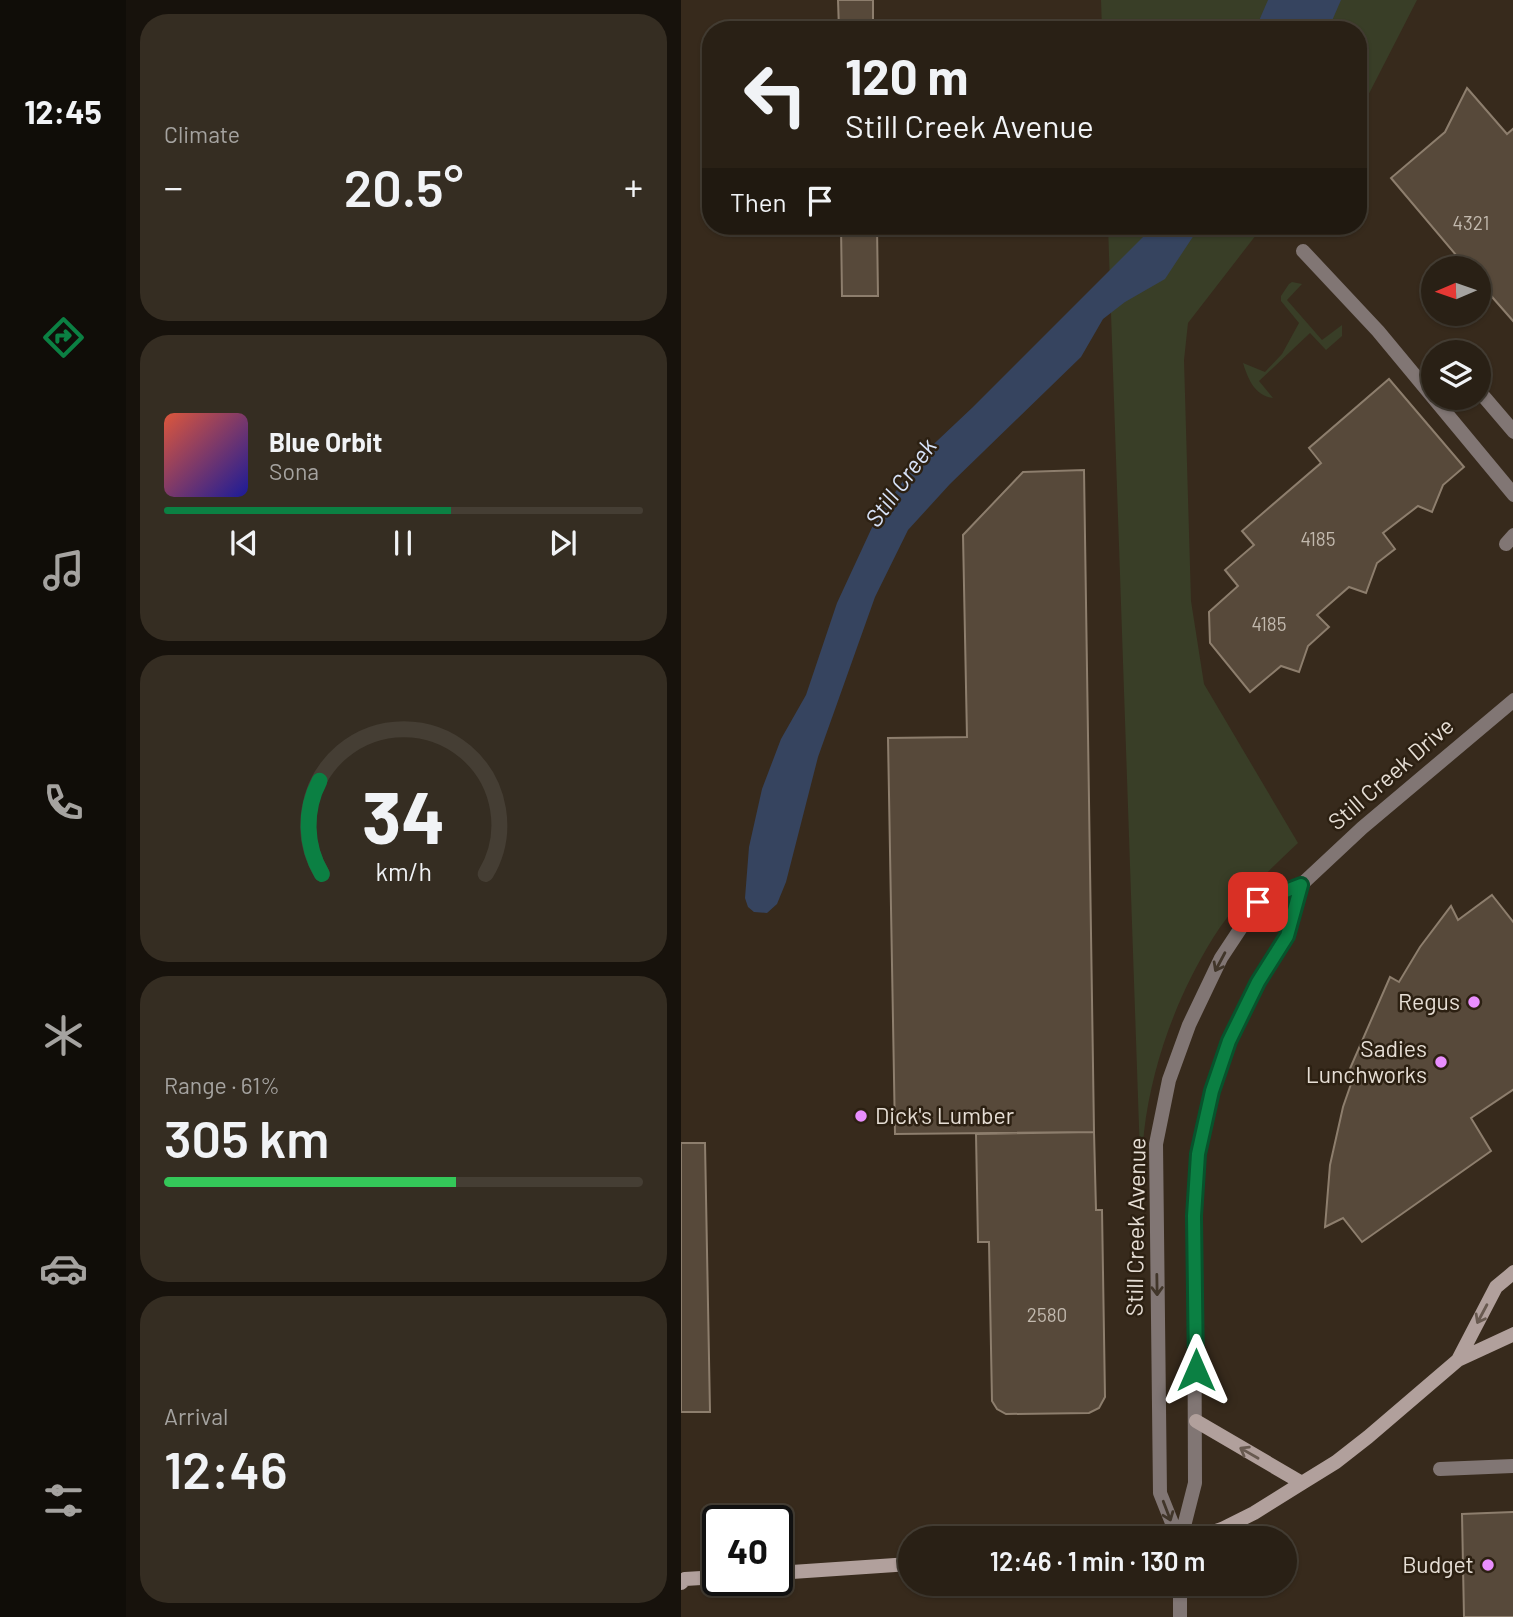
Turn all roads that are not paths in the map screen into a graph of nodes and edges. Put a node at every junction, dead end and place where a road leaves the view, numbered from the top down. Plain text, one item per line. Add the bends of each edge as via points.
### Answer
1 (1303, 251) dead end
2 (1491, 405) edge
3 (1513, 432) edge
4 (1513, 495) edge
5 (1513, 700) edge
6 (1301, 885) junction
7 (1513, 1272) edge
8 (1513, 1335) edge
9 (1457, 1360) junction
10 (1196, 1421) junction
11 (1513, 1466) edge
12 (1440, 1469) dead end
13 (1302, 1483) junction
14 (1174, 1526) edge
15 (1182, 1526) edge
16 (1228, 1526) edge
17 (898, 1565) edge
18 (793, 1572) edge
19 (702, 1578) edge
20 (682, 1580) edge
21 (1180, 1596) edge
22 (1180, 1617) edge

1 - 4 street via 1378,331
2 - 3 street
5 - 6 street, Still Creek Drive
6 - 10 street, Still Creek Avenue via 1287,936 1229,1041 1198,1154 1194,1216
6 -> 14 street, Still Creek Avenue via 1258,902 1221,958 1169,1080 1156,1144 1160,1493
7 -> 9 main road via 1496,1287
8 - 9 main road
9 - 13 main road via 1368,1437
13 -> 10 main road
10 - 15 street, Still Creek Avenue via 1195,1483
11 - 12 street
13 - 16 main road
17 - 18 main road
19 - 20 main road
21 - 22 street

